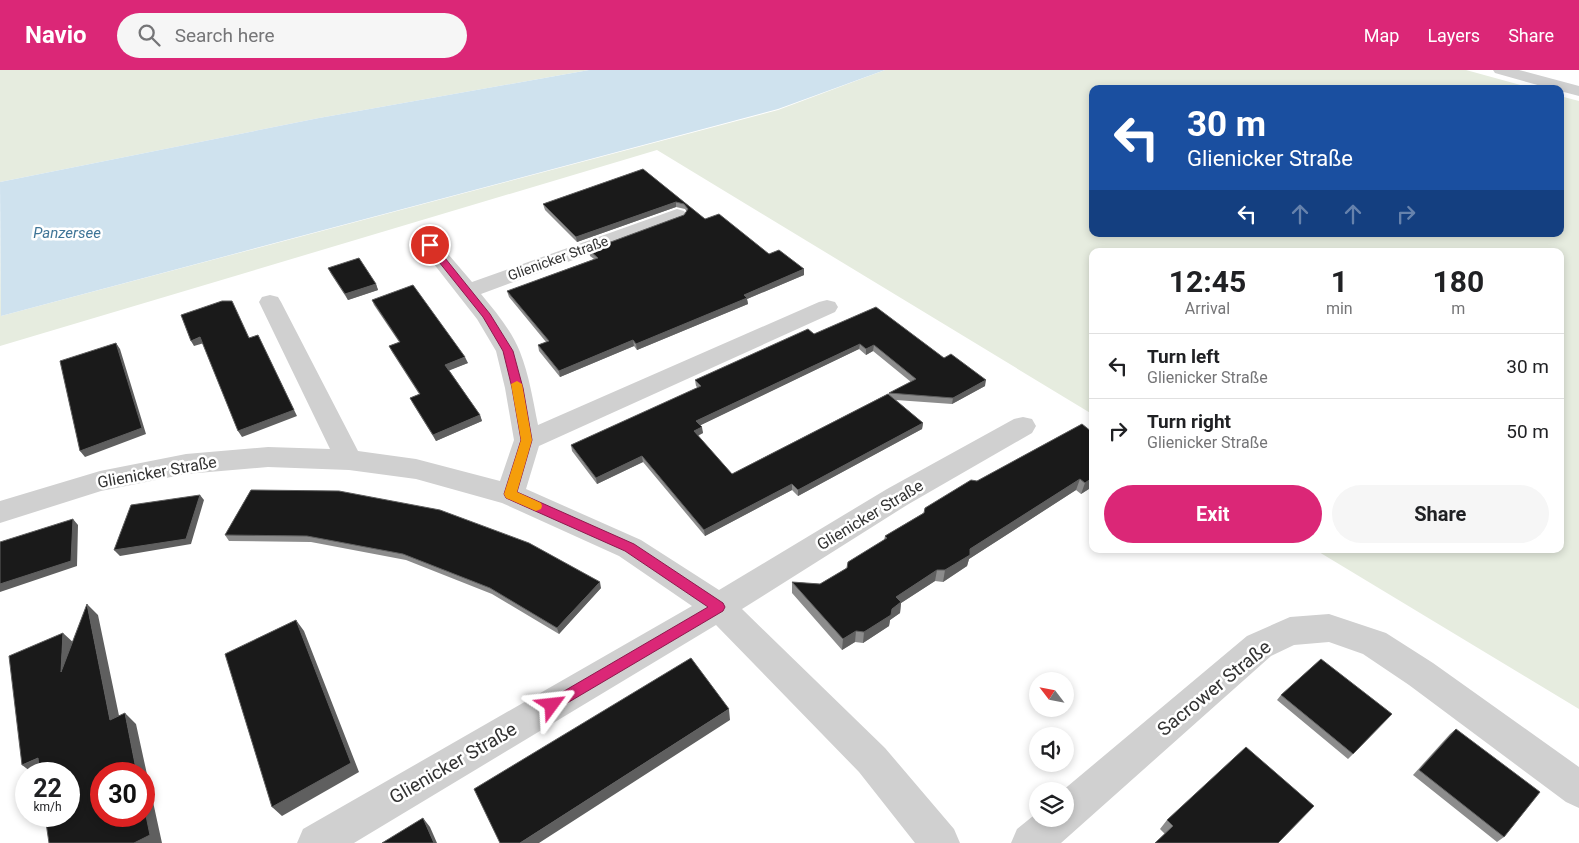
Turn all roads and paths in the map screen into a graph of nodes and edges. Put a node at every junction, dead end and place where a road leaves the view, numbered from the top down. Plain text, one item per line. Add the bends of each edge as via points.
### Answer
1 (1501, 70) edge
2 (1557, 85) edge
3 (1564, 87) edge
4 (1579, 91) edge
5 (677, 215) edge
6 (430, 245) dead end
7 (468, 291) junction
8 (270, 302) dead end
9 (826, 307) dead end
10 (1023, 426) dead end
11 (527, 440) junction
12 (349, 460) junction
13 (510, 494) junction
14 (0, 512) edge
15 (719, 607) junction
16 (1579, 789) edge
17 (1074, 806) edge
18 (1050, 827) edge
19 (317, 843) edge
20 (940, 843) edge
21 (1031, 843) edge

1 - 2 street
3 - 4 street
5 - 7 street, Glienicker Straße
6 - 7 street
7 - 11 street via 508,351
8 - 12 street
9 - 11 street
10 - 15 street, Glienicker Straße via 897,497
11 - 13 street
12 - 13 street, Glienicker Straße via 416,469
12 - 14 street, Glienicker Straße via 268,457 186,464 100,481
13 - 15 street, Glienicker Straße via 630,548
15 - 19 street, Glienicker Straße
15 - 20 street, Glienicker Straße via 872,760
16 - 17 street, Sacrower Straße via 1382,648 1330,628 1290,631 1260,646
18 - 21 street

